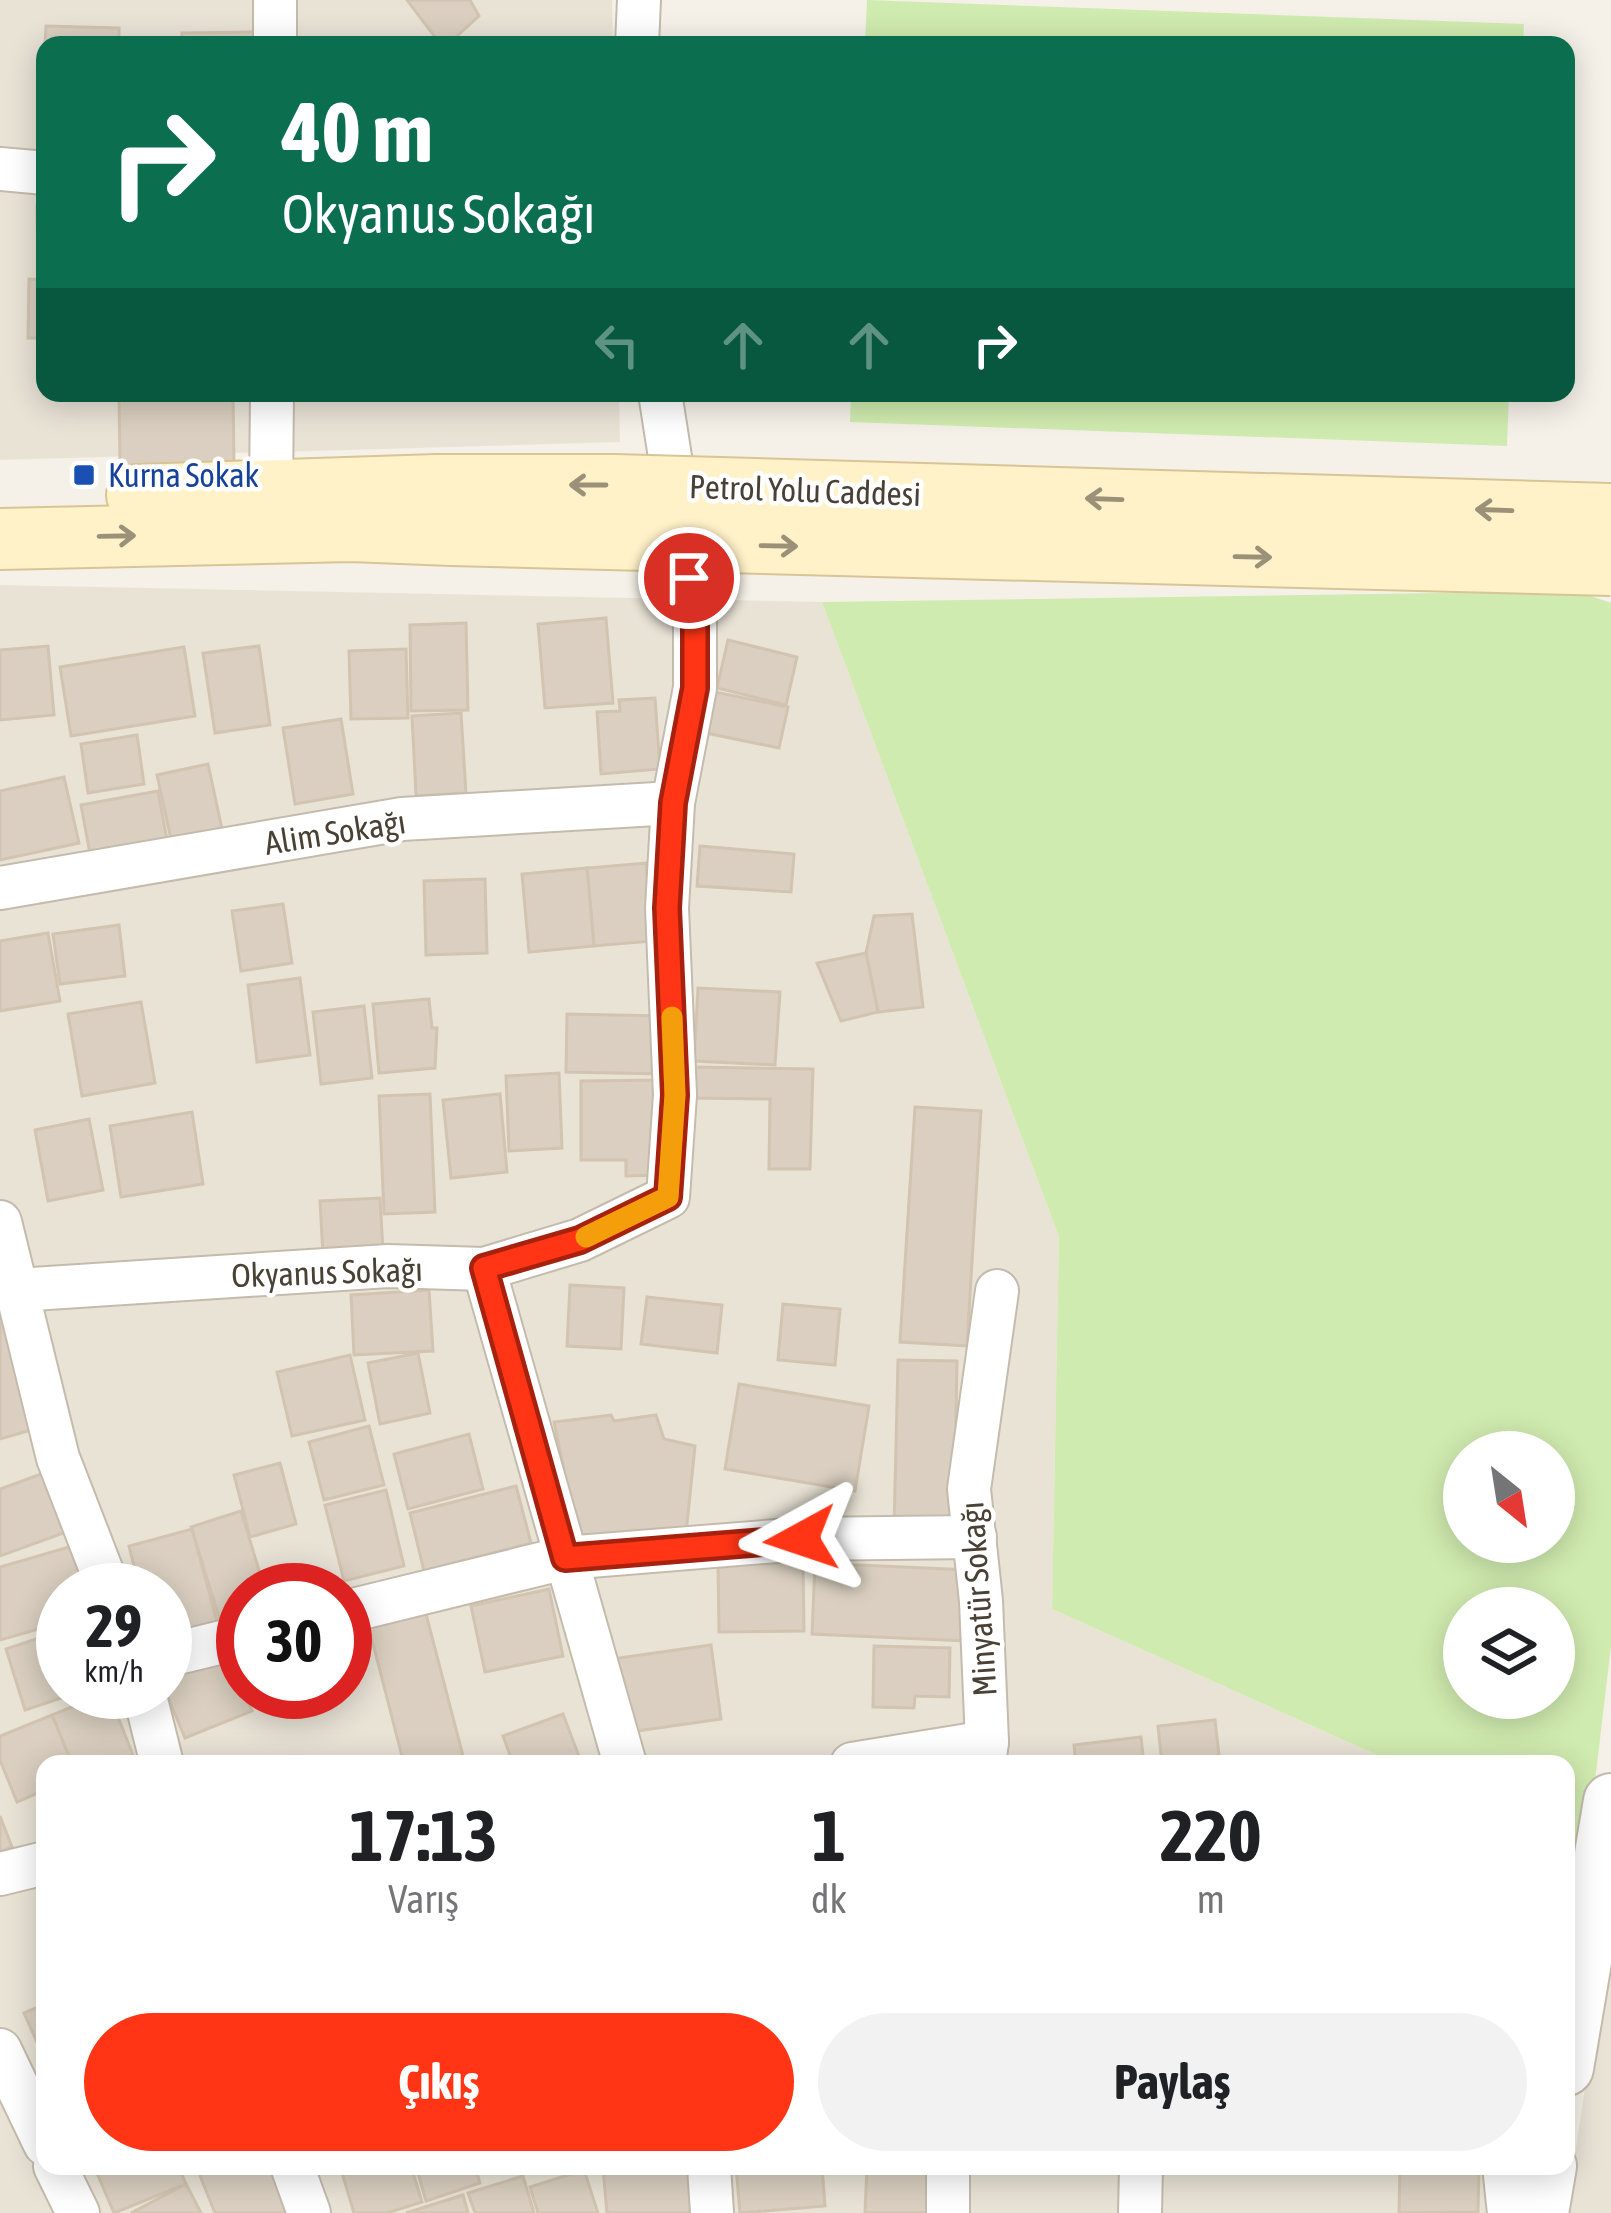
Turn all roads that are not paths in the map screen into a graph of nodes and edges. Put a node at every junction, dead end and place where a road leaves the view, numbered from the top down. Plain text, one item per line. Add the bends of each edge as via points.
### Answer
1 (275, 0) edge
2 (639, 0) edge
3 (275, 36) edge
4 (637, 36) edge
5 (0, 170) edge
6 (36, 172) edge
7 (0, 196) edge
8 (272, 402) edge
9 (662, 406) edge
10 (271, 490) junction
11 (0, 501) edge
12 (444, 510) junction
13 (1611, 514) edge
14 (0, 538) edge
15 (1611, 566) edge
16 (673, 803) junction
17 (0, 888) edge
18 (0, 1222) edge
19 (484, 1268) junction
20 (16, 1290) junction
21 (997, 1291) dead end
22 (975, 1537) junction
23 (565, 1558) junction
24 (98, 1563) edge
25 (372, 1605) edge
26 (151, 1719) edge
27 (985, 1753) edge
28 (160, 1755) edge
29 (622, 1755) edge
30 (1611, 1801) edge
31 (36, 1865) edge
32 (0, 1874) edge
33 (1575, 2015) edge
34 (0, 2050) edge
35 (36, 2125) edge
36 (60, 2175) edge
37 (295, 2175) edge
38 (710, 2175) edge
39 (948, 2175) edge
40 (1142, 2175) edge
41 (1505, 2175) edge
42 (1547, 2175) edge
43 (78, 2213) edge
44 (309, 2213) edge
45 (712, 2213) edge
46 (948, 2213) edge
47 (1140, 2213) edge
48 (1509, 2213) edge
49 (1541, 2213) edge

1 - 3 street
2 - 4 street
5 - 6 street
5 - 7 street
8 - 10 street
9 - 16 street via 695,617 695,688
10 - 11 main road, Petrol Yolu Caddesi
10 - 12 main road, Petrol Yolu Caddesi
13 -> 12 main road, Petrol Yolu Caddesi, bridge via 614,485
14 -> 12 main road, Petrol Yolu Caddesi via 351,531
12 -> 15 main road, Petrol Yolu Caddesi, bridge
16 - 17 street, Alim Sokağı via 402,820
16 - 19 street, Okyanus Sokağı via 668,1197 580,1240
18 - 20 street
19 - 20 street, Okyanus Sokağı via 388,1266
19 - 23 street
20 - 24 street via 58,1459
21 - 22 street, Minyatür Sokağı via 969,1489
22 - 23 street via 801,1539
22 - 27 street, Minyatür Sokağı
23 - 25 street
23 - 29 street
26 - 28 street
30 - 33 street
31 - 32 street
34 - 35 street
36 - 43 street
37 - 44 street
38 - 45 street
39 - 46 street
40 - 47 street
41 - 48 street
42 - 49 street

